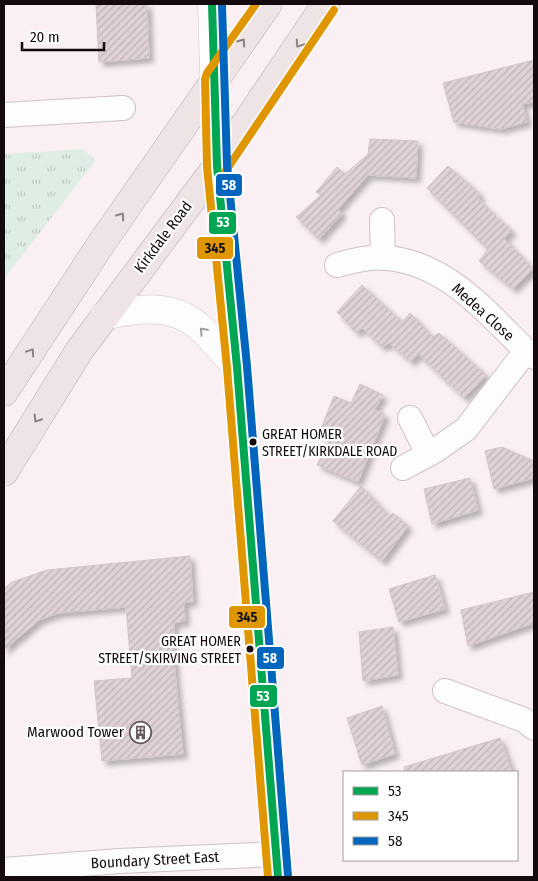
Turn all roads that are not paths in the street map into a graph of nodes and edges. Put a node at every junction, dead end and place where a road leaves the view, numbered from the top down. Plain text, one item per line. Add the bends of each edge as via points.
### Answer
1 (212, 4) edge
2 (268, 4) edge
3 (326, 4) edge
4 (215, 79) junction
5 (122, 108) dead end
6 (4, 115) edge
7 (216, 166) junction
8 (382, 220) dead end
9 (383, 258) junction
10 (338, 265) dead end
11 (104, 316) junction
12 (530, 354) edge
13 (237, 367) junction
14 (4, 392) edge
15 (410, 418) dead end
16 (428, 454) junction
17 (403, 468) dead end
18 (4, 472) edge
19 (446, 691) dead end
20 (534, 728) edge
21 (277, 866) edge
22 (4, 870) edge

1 - 4 street
4 -> 2 highway
3 -> 7 highway, Kirkdale Road
4 - 7 street
14 -> 4 highway
5 - 6 street
7 - 11 highway, Kirkdale Road
7 - 13 street
8 - 9 street
9 - 10 street, Medea Close
9 - 12 street, Medea Close via 424,267 441,276 478,303
13 -> 11 street via 196,324 183,316 146,309
11 -> 18 highway, Kirkdale Road
12 - 16 street, Medea Close via 466,430
13 - 21 street
15 - 16 street
16 - 17 street, Medea Close
19 - 20 street via 524,720
21 - 22 street, Boundary Street East via 119,861

